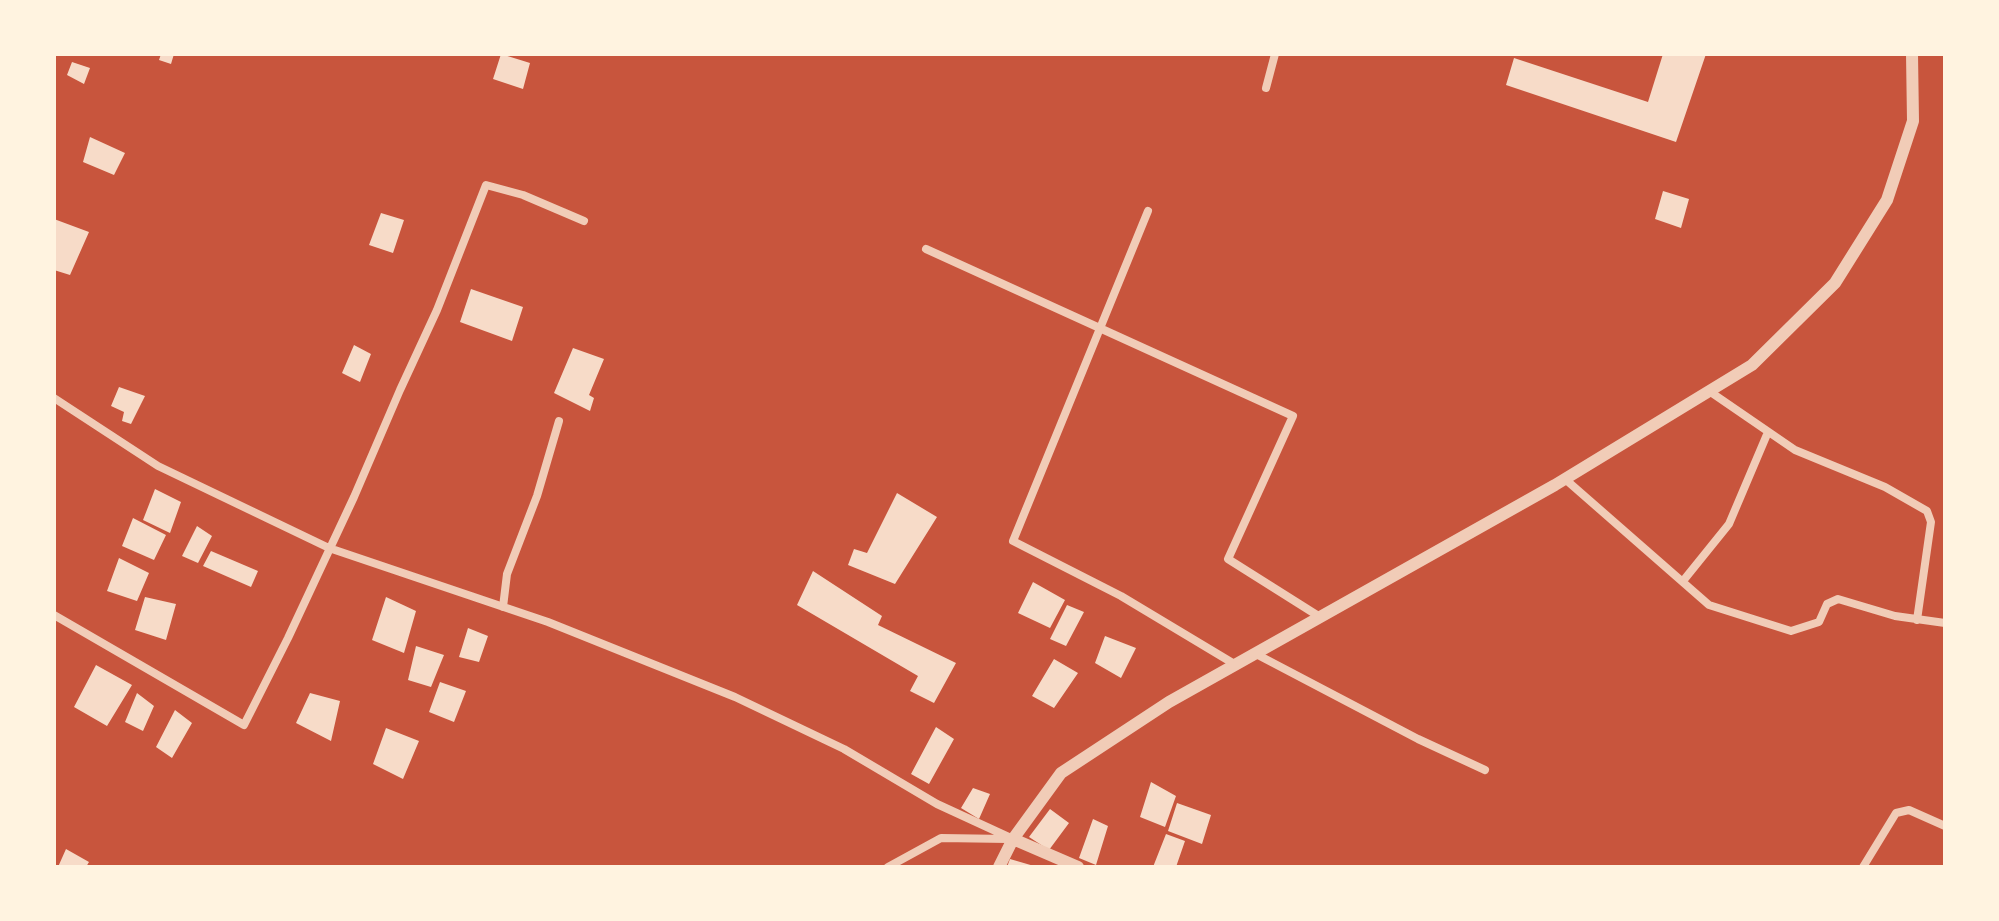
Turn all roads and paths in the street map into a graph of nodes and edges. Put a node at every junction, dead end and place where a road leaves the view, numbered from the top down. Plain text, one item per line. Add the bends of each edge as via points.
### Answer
1 (1275, 54) edge
2 (1912, 54) edge
3 (1266, 88) dead end
4 (1148, 211) dead end
5 (584, 221) dead end
6 (926, 249) dead end
7 (1101, 328) junction
8 (1709, 391) junction
9 (54, 398) edge
10 (559, 421) dead end
11 (1768, 432) junction
12 (1565, 479) junction
13 (329, 548) junction
14 (1683, 581) junction
15 (503, 607) junction
16 (54, 615) edge
17 (1320, 617) junction
18 (1917, 620) junction
19 (1945, 623) edge
20 (1256, 654) junction
21 (1236, 665) junction
22 (1485, 770) dead end
23 (1945, 826) edge
24 (1013, 839) junction
25 (888, 867) edge
26 (999, 867) edge
27 (1078, 867) edge
28 (1863, 867) edge

1 - 3 street
2 - 8 street via 1913,121 1887,200 1835,283 1752,365
4 - 7 street
5 - 13 street via 486,185 437,310
6 - 7 street
7 - 17 street via 1293,416 1228,559
7 - 21 street via 1013,541 1121,596
8 - 11 street
8 - 12 street
9 - 13 street via 158,466
10 - 15 street via 507,574
11 - 14 street via 1729,524
11 - 18 street via 1795,450 1885,487 1927,511 1931,522
12 - 14 street
12 - 17 street
13 - 15 street
13 - 16 street via 244,725
14 - 18 street via 1709,605 1791,631 1819,622 1827,604 1838,599
15 - 24 street via 735,697
17 - 20 street
18 - 19 street
20 - 21 street
20 - 22 street
21 - 24 street via 1061,773
23 - 28 street via 1909,810 1896,813
24 - 25 street via 941,838
24 - 26 street
24 - 27 street

